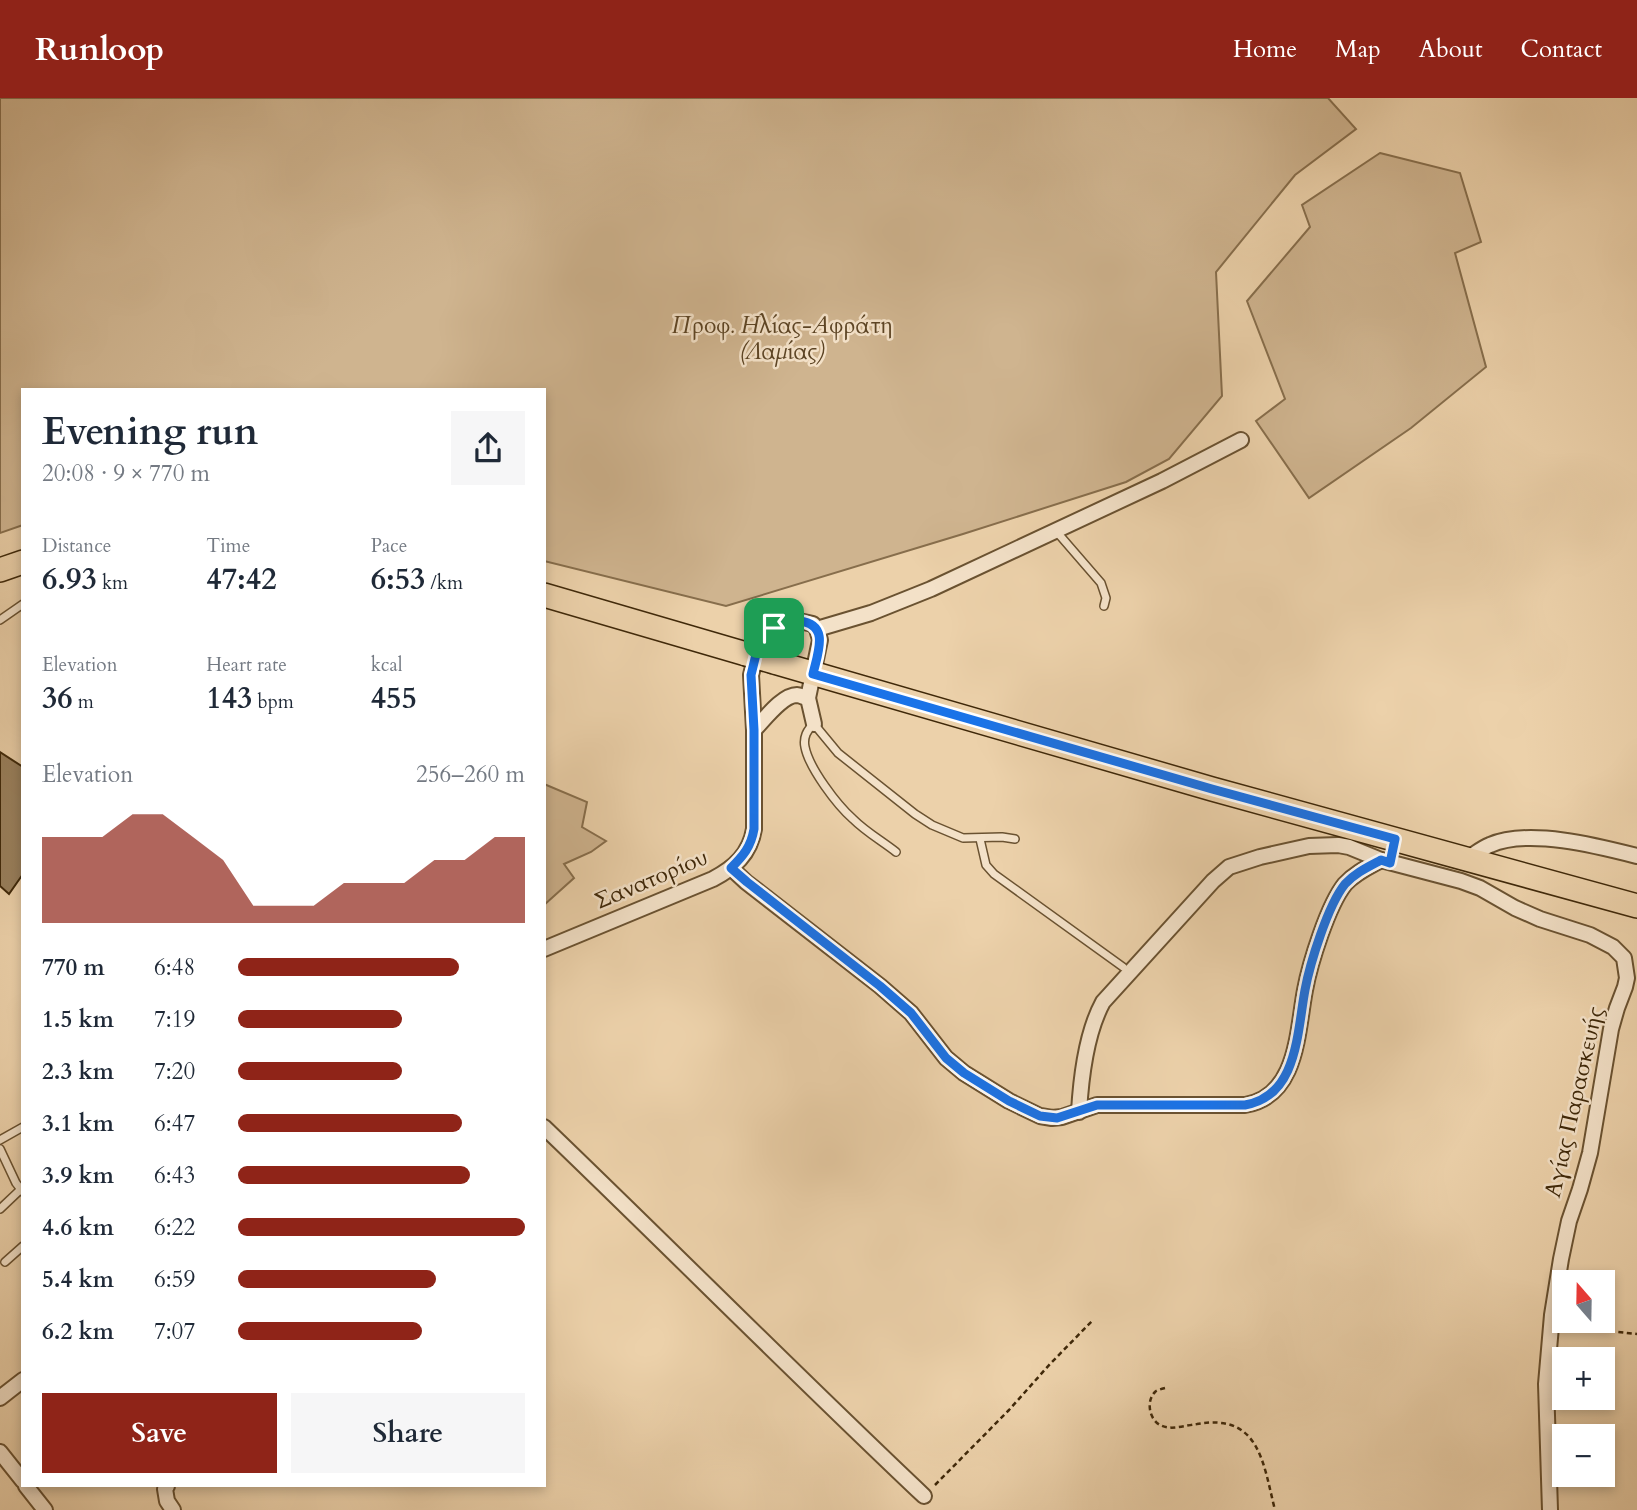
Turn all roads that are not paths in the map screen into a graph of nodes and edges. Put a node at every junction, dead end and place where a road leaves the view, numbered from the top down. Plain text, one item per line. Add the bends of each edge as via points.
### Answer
1 (1241, 440) dead end
2 (1056, 531) junction
3 (21, 563) edge
4 (0, 570) edge
5 (546, 596) edge
6 (21, 605) edge
7 (1104, 606) dead end
8 (0, 620) edge
9 (817, 629) junction
10 (813, 674) junction
11 (808, 698) junction
12 (814, 724) junction
13 (754, 730) junction
14 (980, 839) junction
15 (1015, 839) dead end
16 (1395, 839) junction
17 (896, 852) dead end
18 (1637, 856) edge
19 (1467, 859) junction
20 (1386, 862) junction
21 (731, 868) junction
22 (1637, 906) edge
23 (546, 948) edge
24 (1123, 967) dead end
25 (1079, 1112) junction
26 (21, 1128) edge
27 (546, 1129) edge
28 (0, 1140) edge
29 (0, 1149) edge
30 (0, 1167) edge
31 (9, 1169) junction
32 (21, 1191) edge
33 (0, 1209) edge
34 (21, 1248) edge
35 (5, 1262) dead end
36 (21, 1382) edge
37 (0, 1398) edge
38 (0, 1452) edge
39 (21, 1478) edge
40 (27, 1487) edge
41 (166, 1487) edge
42 (924, 1496) road end
43 (45, 1510) edge
44 (173, 1510) edge
45 (1550, 1510) edge

1 - 2 street
2 - 7 lane via 1101,583
2 - 9 street via 931,589
3 - 4 main road
5 - 10 main road, bridge
6 - 8 lane
9 - 10 street via 820,640
9 - 13 street, Σανατορίου via 799,621 774,628 760,638 751,675
10 - 11 street
10 - 16 main road
11 - 12 street
11 - 13 street via 788,697
12 - 14 lane via 838,753 915,814 947,833
12 - 17 lane via 804,740 812,765 844,811
13 - 21 street, Σανατορίου via 753,834 747,851
14 - 15 lane
14 - 24 lane via 986,865 994,874
16 - 19 main road
16 - 20 street
18 - 19 street via 1583,843 1523,839 1492,844
19 - 22 main road
20 - 25 street, Αγίας Παρασκευής via 1349,847 1317,845 1229,867 1103,1002 1085,1059
20 - 25 street via 1359,872 1340,891 1309,972 1292,1063 1268,1097 1245,1105 1097,1105
20 - 45 street, Αγίας Παρασκευής via 1470,885 1540,919 1590,935 1624,958 1627,978 1612,1029 1590,1153 1567,1231 1552,1315 1546,1384
21 - 23 street, Σανατορίου via 713,880
21 - 25 street via 911,1013 946,1058 964,1073 1040,1116 1057,1118
26 - 28 lane
27 - 42 street
29 - 31 lane
30 - 31 lane
31 - 32 lane
32 - 33 lane
34 - 35 lane
36 - 37 street
38 - 39 street
40 - 43 street
41 - 44 street

